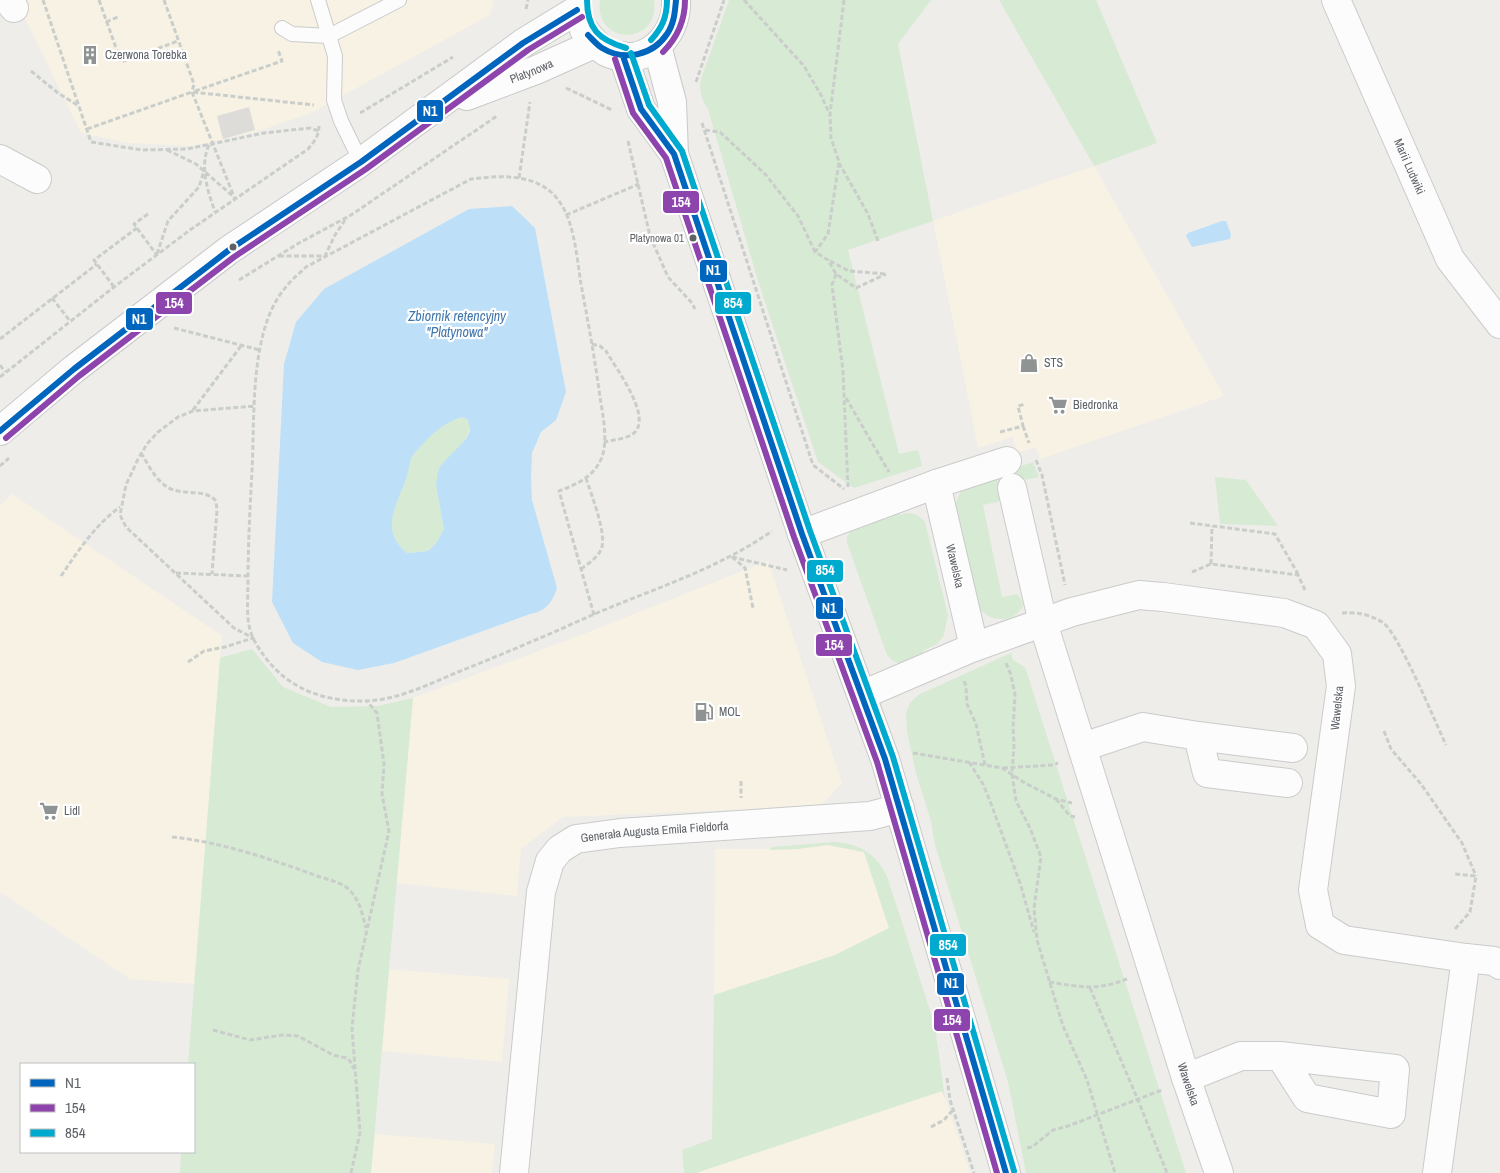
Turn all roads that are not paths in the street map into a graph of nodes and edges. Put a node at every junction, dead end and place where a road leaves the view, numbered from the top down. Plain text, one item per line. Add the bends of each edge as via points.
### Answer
1 (318, 0) edge
2 (399, 0) edge
3 (677, 0) edge
4 (1336, 0) edge
5 (578, 5) edge
6 (282, 28) dead end
7 (329, 36) junction
8 (594, 44) junction
9 (658, 46) junction
10 (623, 56) junction
11 (437, 106) junction
12 (674, 154) junction
13 (0, 159) edge
14 (361, 162) junction
15 (37, 179) dead end
16 (1500, 324) edge
17 (0, 431) edge
18 (1007, 461) dead end
19 (936, 484) junction
20 (1012, 488) dead end
21 (802, 534) junction
22 (1043, 623) junction
23 (974, 647) junction
24 (862, 695) junction
25 (1198, 736) junction
26 (1293, 748) dead end
27 (1084, 751) junction
28 (1288, 783) dead end
29 (900, 808) junction
30 (1466, 958) junction
31 (1500, 965) edge
32 (1280, 1056) dead end
33 (1186, 1078) junction
34 (514, 1173) edge
35 (1006, 1173) edge
36 (1219, 1173) edge
37 (1437, 1173) edge

1 - 7 lane
2 - 7 lane
3 - 9 street via 673,26
4 - 16 street, Marii Ludwiki via 1450,259
5 - 8 street via 583,28
5 - 11 street, Platynowa
6 - 7 lane via 292,34
7 - 14 lane via 335,56 334,100
8 - 10 street
8 - 11 street, Platynowa via 536,70
9 - 10 street via 647,52
9 - 12 street via 672,102
10 - 12 street via 641,109
11 - 14 street, Platynowa
12 - 21 street
13 - 15 street
14 - 17 street, Platynowa via 229,250 74,369
18 - 19 street
19 - 21 street
19 - 23 street, Wawelska
20 - 22 street, Wawelska
21 - 24 street
22 - 23 street, Wawelska
22 - 27 street, Wawelska
22 - 30 street, Wawelska via 1139,595 1276,612 1316,625 1337,654 1341,686 1312,890 1320,925 1344,940
23 - 24 street, Wawelska
24 - 29 street
25 - 26 street
25 - 27 street via 1143,727
25 - 28 street via 1207,773
27 - 33 street, Wawelska
29 - 34 street, Generała Augusta Emila Fieldorfa via 870,816 620,833 576,839 560,849 550,861 541,892
29 - 35 street
30 - 31 street, Wawelska via 1494,961
30 - 37 street
32 - 33 street via 1241,1056
33 - 36 street, Wawelska

